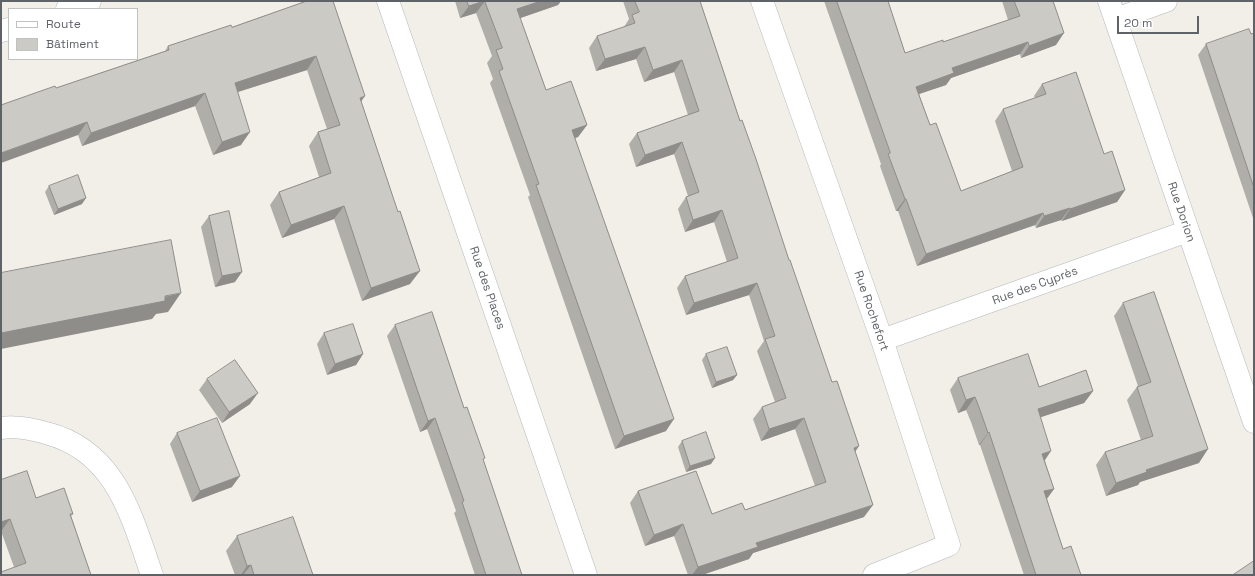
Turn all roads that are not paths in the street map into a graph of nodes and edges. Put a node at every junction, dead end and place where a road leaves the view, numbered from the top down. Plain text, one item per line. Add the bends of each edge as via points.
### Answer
1 (90, 1) edge
2 (388, 1) edge
3 (762, 1) edge
4 (1166, 1) edge
5 (70, 8) edge
6 (1113, 10) edge
7 (1188, 231) junction
8 (882, 340) junction
9 (1254, 422) edge
10 (1, 428) edge
11 (152, 575) edge
12 (586, 575) edge
13 (874, 575) edge

1 - 5 street
2 - 12 street, Rue des Places
3 - 8 street, Rue Rochefort
4 - 6 street
6 - 7 street, Rue Dorion
7 - 8 street, Rue des Cyprès
7 - 9 street, Rue Dorion
8 - 13 street, Rue Rochefort via 949,545
10 - 11 street via 34,430 60,436 85,450 110,475 129,509

